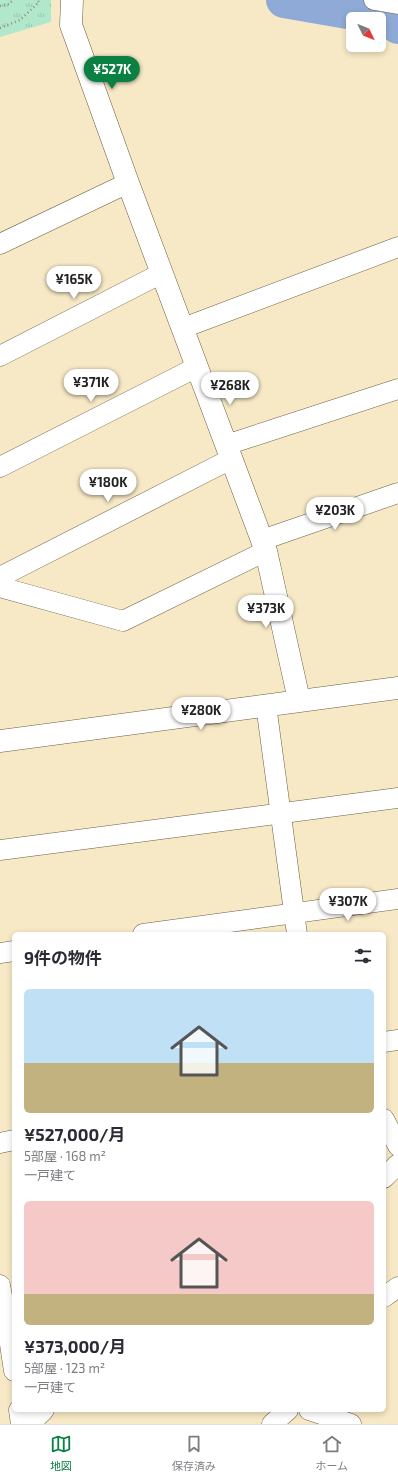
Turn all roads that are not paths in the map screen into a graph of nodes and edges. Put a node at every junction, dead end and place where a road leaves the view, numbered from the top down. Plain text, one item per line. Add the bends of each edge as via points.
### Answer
1 (72, 0) edge
2 (374, 0) edge
3 (398, 4) edge
4 (128, 183) junction
5 (0, 244) edge
6 (398, 247) edge
7 (162, 273) junction
8 (183, 328) junction
9 (0, 356) edge
10 (197, 367) junction
11 (398, 389) edge
12 (229, 452) junction
13 (0, 467) edge
14 (398, 493) edge
15 (264, 545) junction
16 (0, 576) edge
17 (0, 587) edge
18 (398, 688) edge
19 (298, 700) junction
20 (266, 705) junction
21 (0, 741) edge
22 (398, 798) edge
23 (282, 813) junction
24 (0, 850) edge
25 (398, 899) edge
26 (294, 914) junction
27 (158, 932) edge
28 (297, 932) edge
29 (12, 951) edge
30 (0, 953) edge
31 (398, 1040) edge
32 (386, 1042) edge
33 (386, 1123) edge
34 (12, 1140) edge
35 (0, 1143) edge
36 (398, 1146) edge
37 (398, 1287) edge
38 (6, 1295) edge
39 (386, 1296) edge
40 (4, 1325) edge
41 (12, 1362) edge
42 (19, 1412) edge
43 (42, 1412) edge
44 (286, 1412) edge
45 (315, 1412) edge
46 (21, 1424) edge
47 (30, 1424) edge
48 (272, 1424) edge
49 (351, 1424) edge

1 - 4 street via 71,25
2 - 3 street
4 - 5 street
4 - 7 street
6 - 8 street
7 - 8 street
7 - 9 street
8 - 10 street
10 - 12 street
10 - 13 street
11 - 12 street
12 - 15 street
12 - 16 street
14 - 15 street
15 - 17 street via 122,621
15 - 19 street
18 - 19 street
19 - 20 street
20 - 21 street
20 - 23 street
22 - 23 street
23 - 24 street
23 - 26 street
25 - 26 street
26 - 27 street
26 - 28 street
29 - 30 street
31 - 32 street
33 - 36 street
34 - 35 street
37 - 39 street
38 - 40 street
40 - 41 street
42 - 46 street
43 - 47 street
44 - 48 street
45 - 49 street

